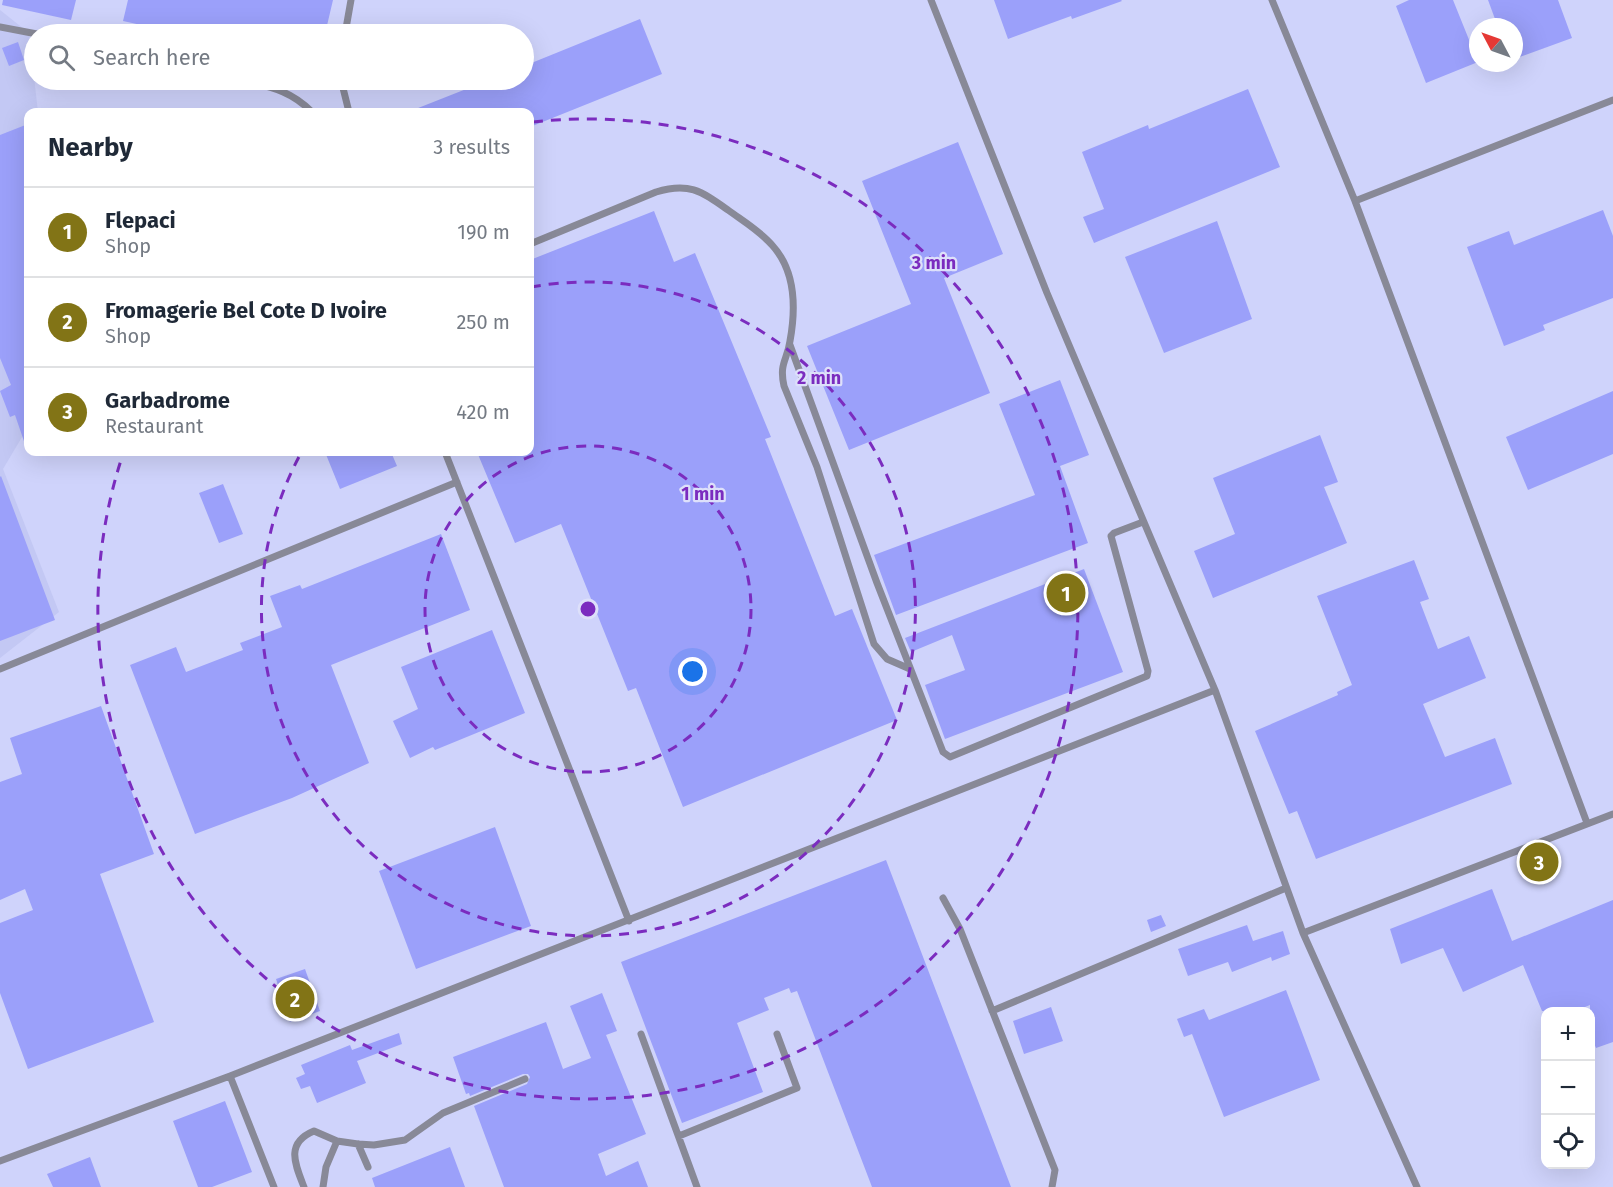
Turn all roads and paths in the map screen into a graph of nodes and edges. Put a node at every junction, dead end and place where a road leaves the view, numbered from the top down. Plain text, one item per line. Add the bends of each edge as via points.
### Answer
1 (351, 0) edge
2 (931, 0) edge
3 (1272, 0) edge
4 (347, 24) edge
5 (0, 27) edge
6 (24, 32) edge
7 (280, 90) edge
8 (344, 90) edge
9 (1613, 100) edge
10 (308, 108) edge
11 (349, 108) edge
12 (1355, 201) junction
13 (534, 242) edge
14 (790, 345) junction
15 (447, 456) edge
16 (457, 482) junction
17 (1143, 522) junction
18 (0, 669) edge
19 (910, 669) junction
20 (1215, 690) junction
21 (1613, 814) edge
22 (1587, 823) junction
23 (1286, 888) junction
24 (943, 898) dead end
25 (629, 921) junction
26 (1303, 933) junction
27 (992, 1011) junction
28 (641, 1034) dead end
29 (777, 1034) dead end
30 (230, 1076) junction
31 (525, 1079) dead end
32 (678, 1136) junction
33 (338, 1141) junction
34 (358, 1144) junction
35 (0, 1161) edge
36 (368, 1167) dead end
37 (274, 1187) edge
38 (304, 1187) edge
39 (323, 1187) edge
40 (697, 1187) edge
41 (1052, 1187) edge
42 (1417, 1187) edge

1 - 4 lane
2 - 17 lane
3 - 12 lane
5 - 6 lane
7 - 10 lane
8 - 11 lane
9 - 12 lane
12 - 22 lane
13 - 14 lane via 656,192 672,187 694,190 754,228 772,244 786,265 794,313
14 - 19 lane
14 - 19 lane via 782,362 784,386 817,467 874,644 886,659
15 - 16 lane
16 - 18 lane
16 - 25 lane
17 - 19 lane via 1111,536 1148,671 1143,679 950,757 943,752
17 - 20 lane
20 - 23 lane
20 - 25 lane
21 - 22 lane
22 - 26 lane
23 - 26 lane
23 - 27 lane
24 - 27 lane via 960,929
25 - 30 lane
26 - 42 lane
27 - 41 lane via 1055,1170
28 - 32 lane
29 - 32 lane via 797,1088
30 - 35 lane
30 - 37 lane
31 - 34 lane via 443,1113 405,1140
32 - 40 lane
33 - 34 lane
33 - 38 lane via 314,1131 295,1147 294,1158
33 - 39 lane via 326,1167
34 - 36 lane

